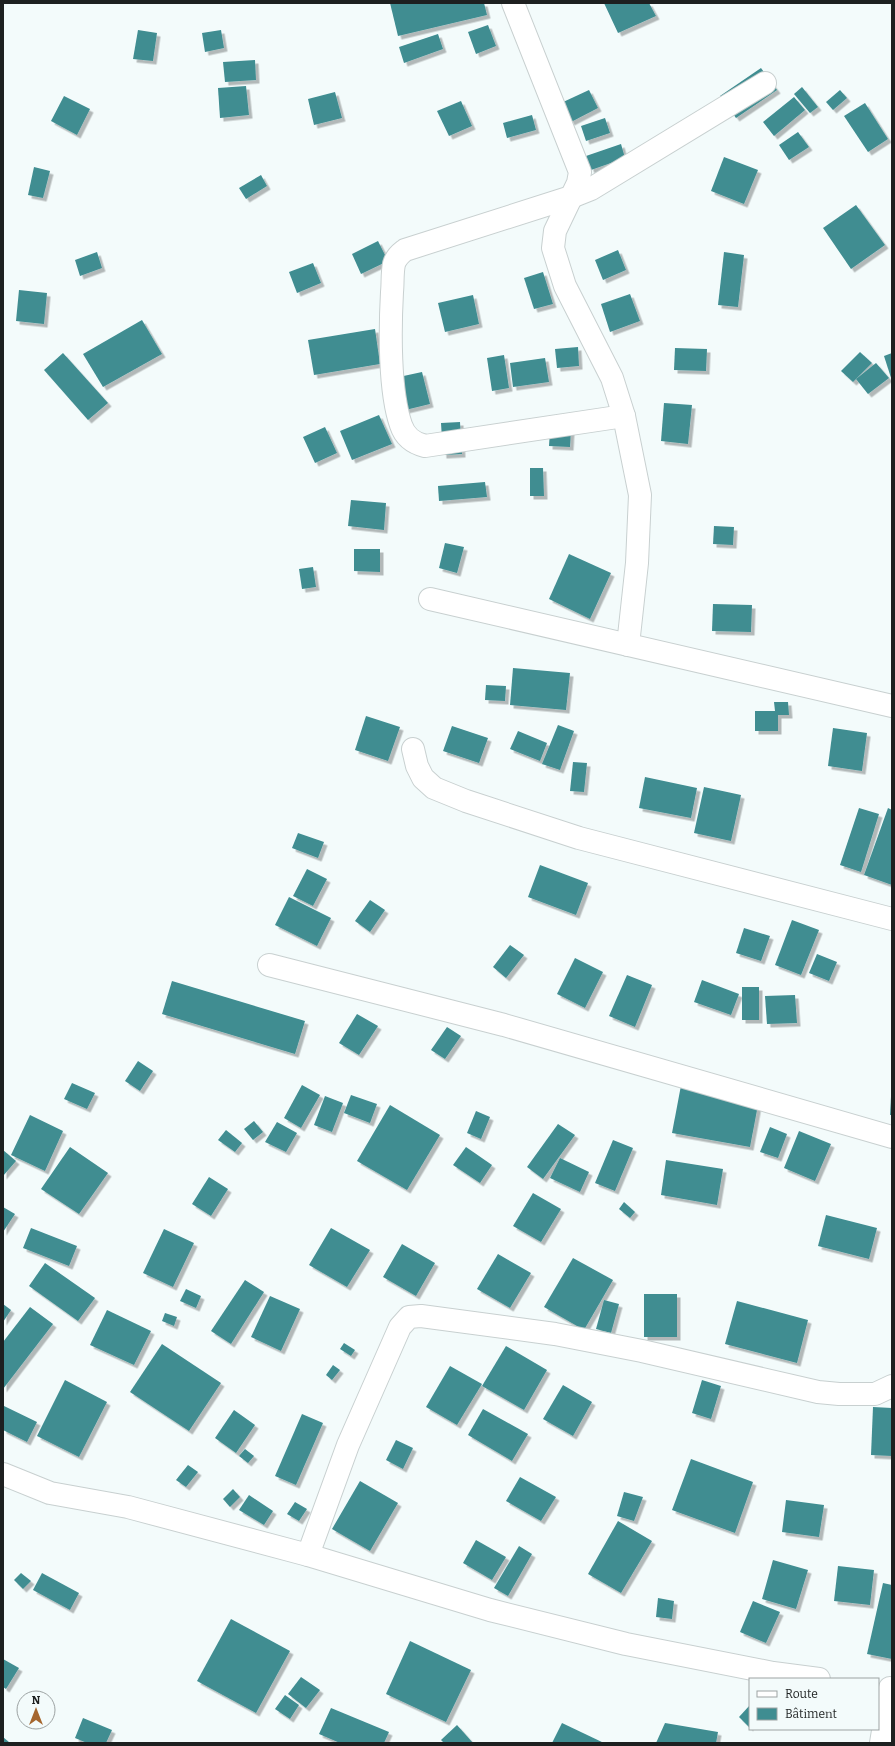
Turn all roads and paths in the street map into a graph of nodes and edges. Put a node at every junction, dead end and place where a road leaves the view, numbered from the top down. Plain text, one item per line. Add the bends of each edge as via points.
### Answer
1 (513, 3) edge
2 (765, 83) dead end
3 (571, 197) junction
4 (624, 416) junction
5 (430, 599) dead end
6 (628, 645) junction
7 (892, 706) edge
8 (413, 749) dead end
9 (892, 919) edge
10 (270, 965) dead end
11 (892, 1137) edge
12 (892, 1386) edge
13 (3, 1474) edge
14 (308, 1555) junction
15 (811, 1678) edge
16 (887, 1688) edge
17 (881, 1743) edge

1 - 3 street via 580,172
2 - 3 street via 615,175
3 - 4 street via 555,231 552,248 565,286 612,378
3 - 4 street via 405,250 397,256 391,337 394,390 401,425 408,438 416,444 425,446
4 - 6 street via 640,495 638,563
5 - 6 street
6 - 7 street
8 - 9 street via 423,778 434,788 466,801 579,838
10 - 11 street via 504,1025
12 - 14 street via 875,1394 818,1392 642,1351 555,1334 421,1316 409,1317 398,1331 348,1445
13 - 14 street via 50,1493 128,1507
14 - 15 street via 490,1610 626,1644
16 - 17 street

